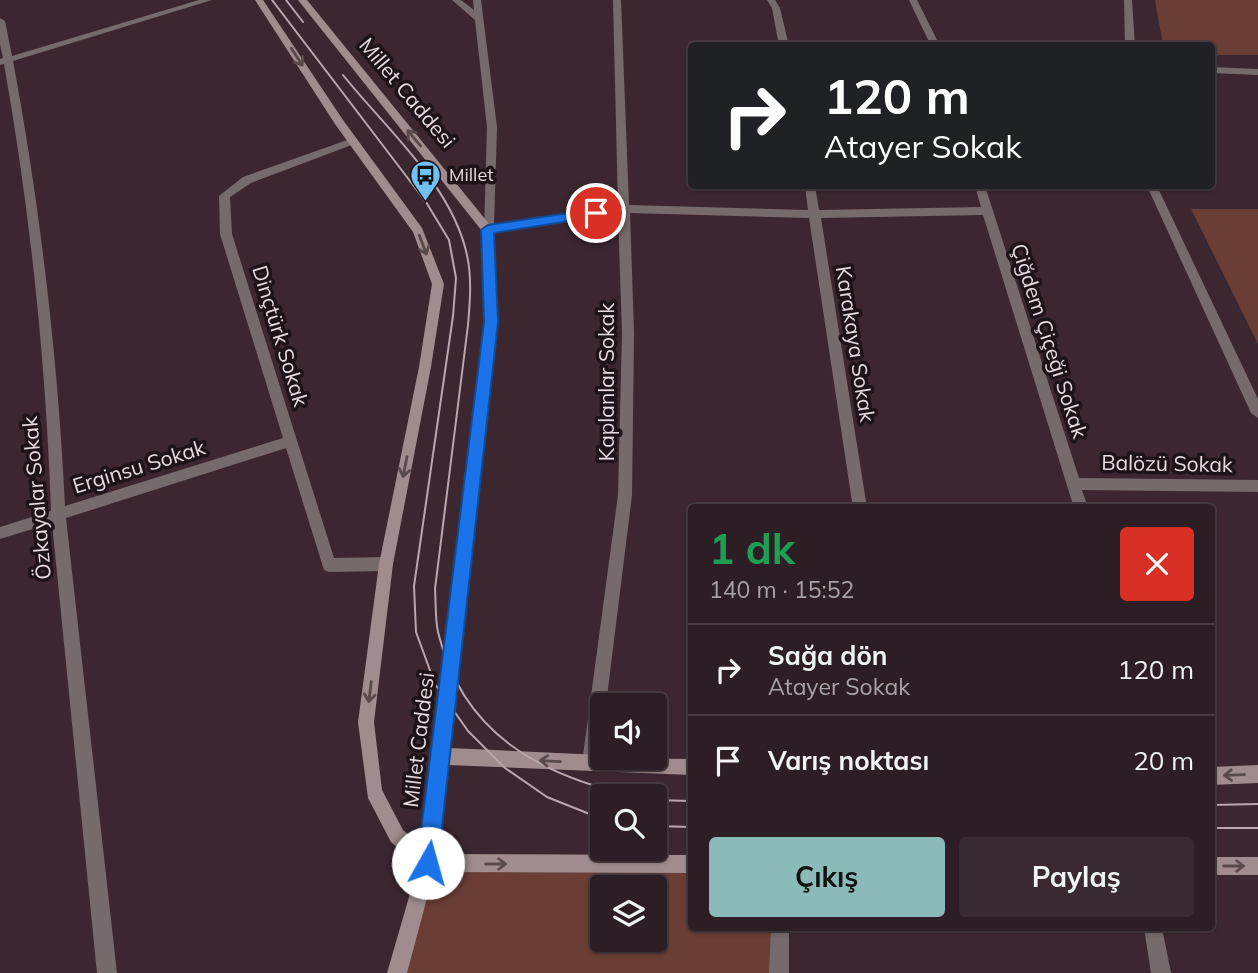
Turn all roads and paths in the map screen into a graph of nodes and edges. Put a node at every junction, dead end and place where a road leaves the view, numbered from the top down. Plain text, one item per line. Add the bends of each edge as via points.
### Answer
1 (208, 0) edge
2 (259, 0) edge
3 (302, 0) edge
4 (456, 0) edge
5 (477, 0) edge
6 (617, 0) edge
7 (771, 0) edge
8 (914, 0) edge
9 (1128, 0) edge
10 (479, 19) junction
11 (0, 22) edge
12 (782, 42) edge
13 (934, 42) edge
14 (1130, 42) edge
15 (4, 61) edge
16 (1215, 70) edge
17 (1258, 72) edge
18 (353, 141) junction
19 (811, 189) edge
20 (981, 189) edge
21 (1153, 189) edge
22 (624, 209) junction
23 (988, 211) junction
24 (815, 214) junction
25 (488, 230) junction
26 (1258, 413) edge
27 (291, 441) junction
28 (1075, 484) junction
29 (1258, 486) edge
30 (859, 504) edge
31 (1080, 504) edge
32 (58, 514) junction
33 (0, 533) edge
34 (386, 564) junction
35 (599, 693) edge
36 (440, 756) junction
37 (590, 763) edge
38 (667, 765) edge
39 (688, 766) edge
40 (1258, 774) edge
41 (1215, 776) edge
42 (428, 863) junction
43 (688, 864) edge
44 (1215, 866) edge
45 (1258, 866) edge
46 (780, 931) edge
47 (1154, 931) edge
48 (107, 973) edge
49 (397, 973) edge
50 (779, 973) edge
51 (1161, 973) edge

1 - 15 street
2 -> 18 main road, Millet Caddesi
25 -> 3 main road, Millet Caddesi
4 - 10 street
5 - 10 street
6 - 22 street, Kaplanlar Sokak
7 - 12 street
8 - 13 street
9 - 14 street
10 - 25 street via 492,127
11 - 15 street, Özkayalar Sokak
15 - 32 street, Özkayalar Sokak via 33,217
16 - 17 street
18 - 27 street, Dinçtürk Sokak via 247,180 225,196 226,234
18 -> 34 main road, Millet Caddesi via 418,231 438,284
19 - 24 street, Karakaya Sokak
20 - 23 street, Çiğdem Çiçeği Sokak
21 - 26 street
22 - 24 street
22 - 25 street
22 - 35 street, Kaplanlar Sokak via 628,333 625,495
23 - 24 street
23 - 28 street, Çiğdem Çiçeği Sokak
24 - 30 street, Karakaya Sokak
25 - 36 main road, Millet Caddesi via 491,322
27 - 32 street, Erginsu Sokak
27 - 34 street, Dinçtürk Sokak via 329,565
28 - 29 street, Balözü Sokak
28 - 31 street, Çiğdem Çiçeği Sokak
32 - 33 street, Erginsu Sokak
32 - 48 street, Özkayalar Sokak
34 -> 42 main road, Millet Caddesi via 366,722 373,792 397,836
37 -> 36 main road
36 - 42 main road, Millet Caddesi
38 - 39 main road
40 -> 41 main road
42 -> 43 main road
42 - 49 main road
44 -> 45 main road
46 - 50 street
47 - 51 street

